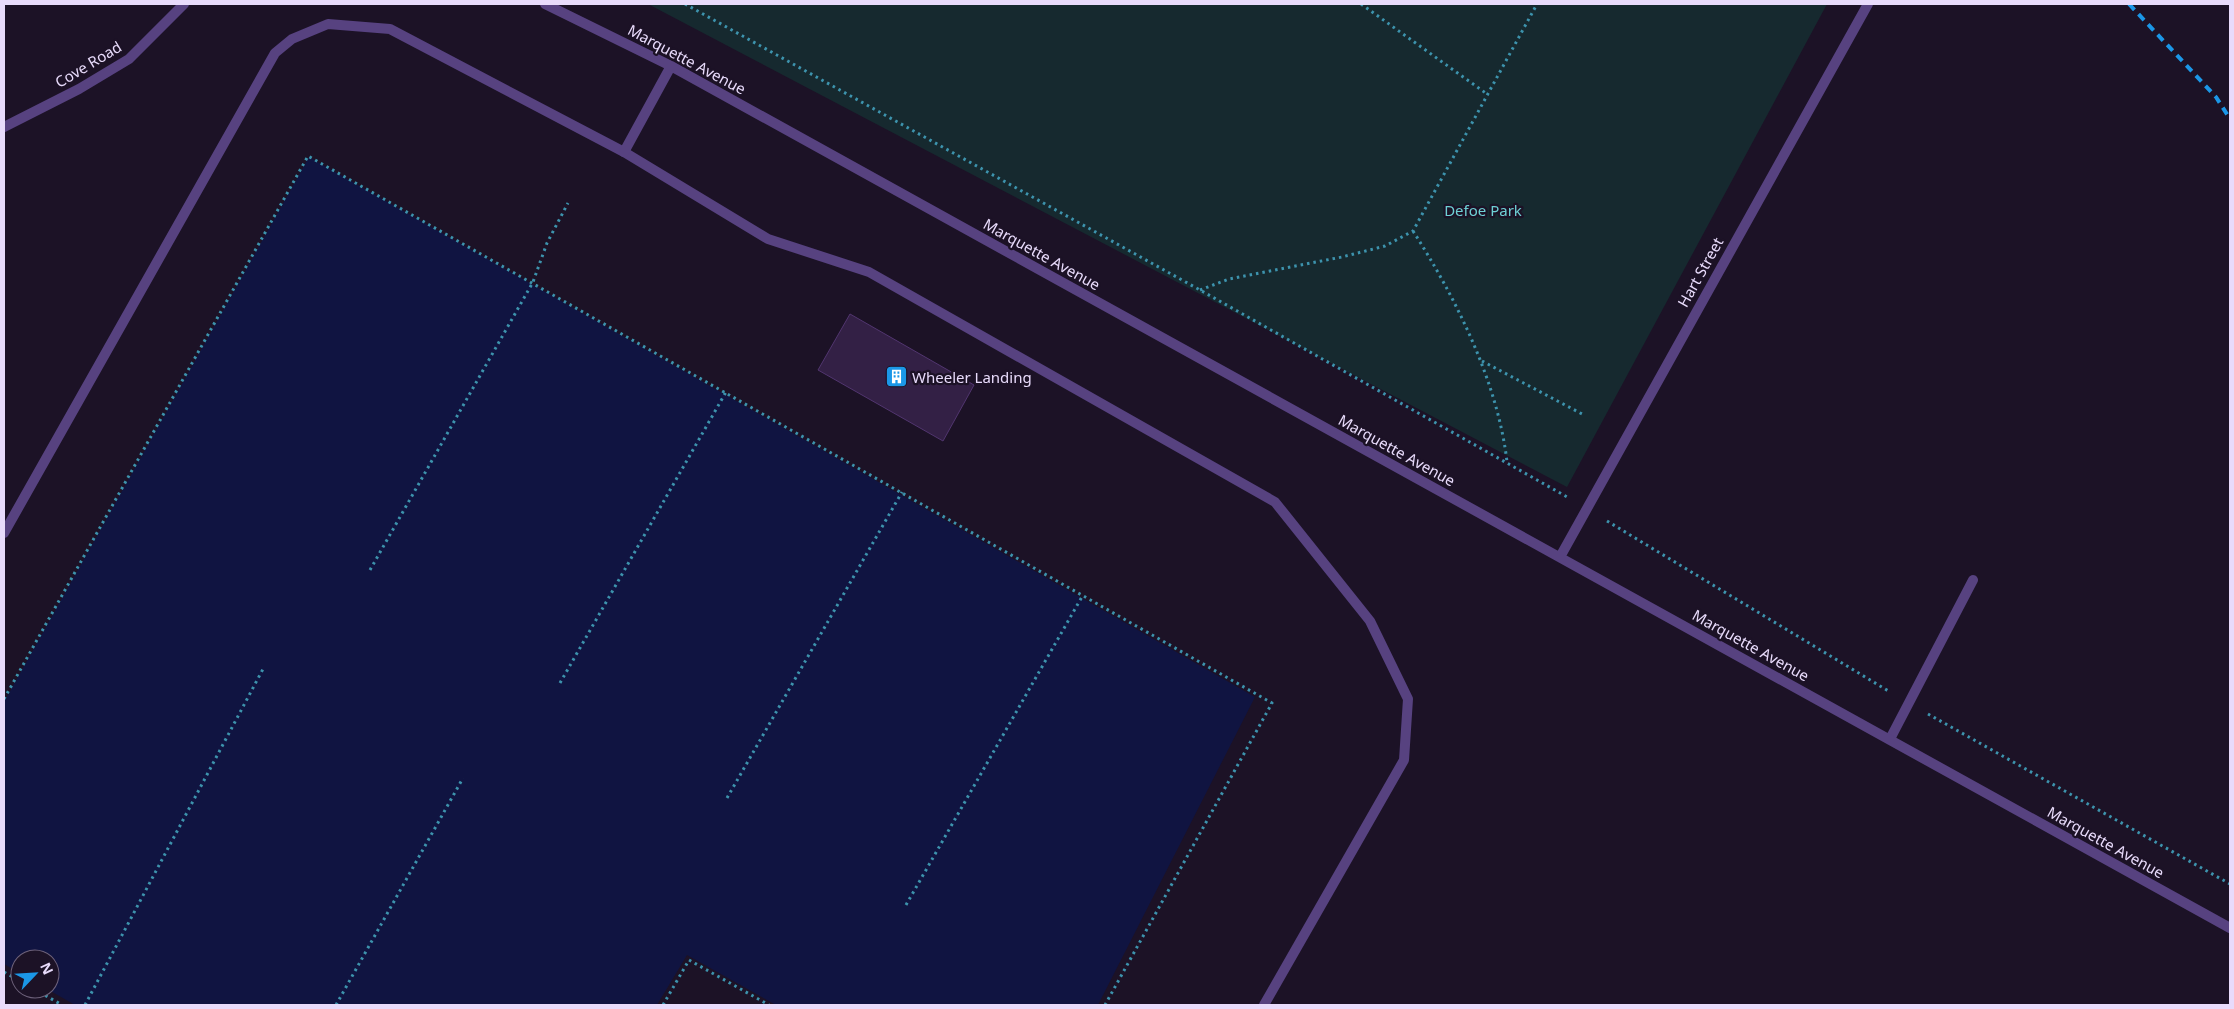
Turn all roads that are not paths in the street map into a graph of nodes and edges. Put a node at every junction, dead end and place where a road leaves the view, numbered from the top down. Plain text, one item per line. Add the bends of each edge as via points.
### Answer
1 (184, 4) edge
2 (545, 4) edge
3 (1868, 4) edge
4 (671, 66) junction
5 (22, 119) junction
6 (4, 127) edge
7 (4, 134) edge
8 (624, 152) junction
9 (4, 532) edge
10 (1560, 557) junction
11 (1973, 580) dead end
12 (1890, 740) junction
13 (2230, 928) edge
14 (1264, 1005) edge

1 - 5 street, Cove Road via 129,59
2 - 4 street, Marquette Avenue
3 - 10 street, Hart Street
4 - 8 street
4 - 10 street, Marquette Avenue
5 - 6 street, Cove Road
5 - 7 street, Cove Road
8 - 9 street via 390,29 328,24 292,39 275,53
8 - 14 street via 768,239 869,272 1275,502 1370,621 1408,698 1404,760
10 - 12 street, Marquette Avenue
11 - 12 street
12 - 13 street, Marquette Avenue

